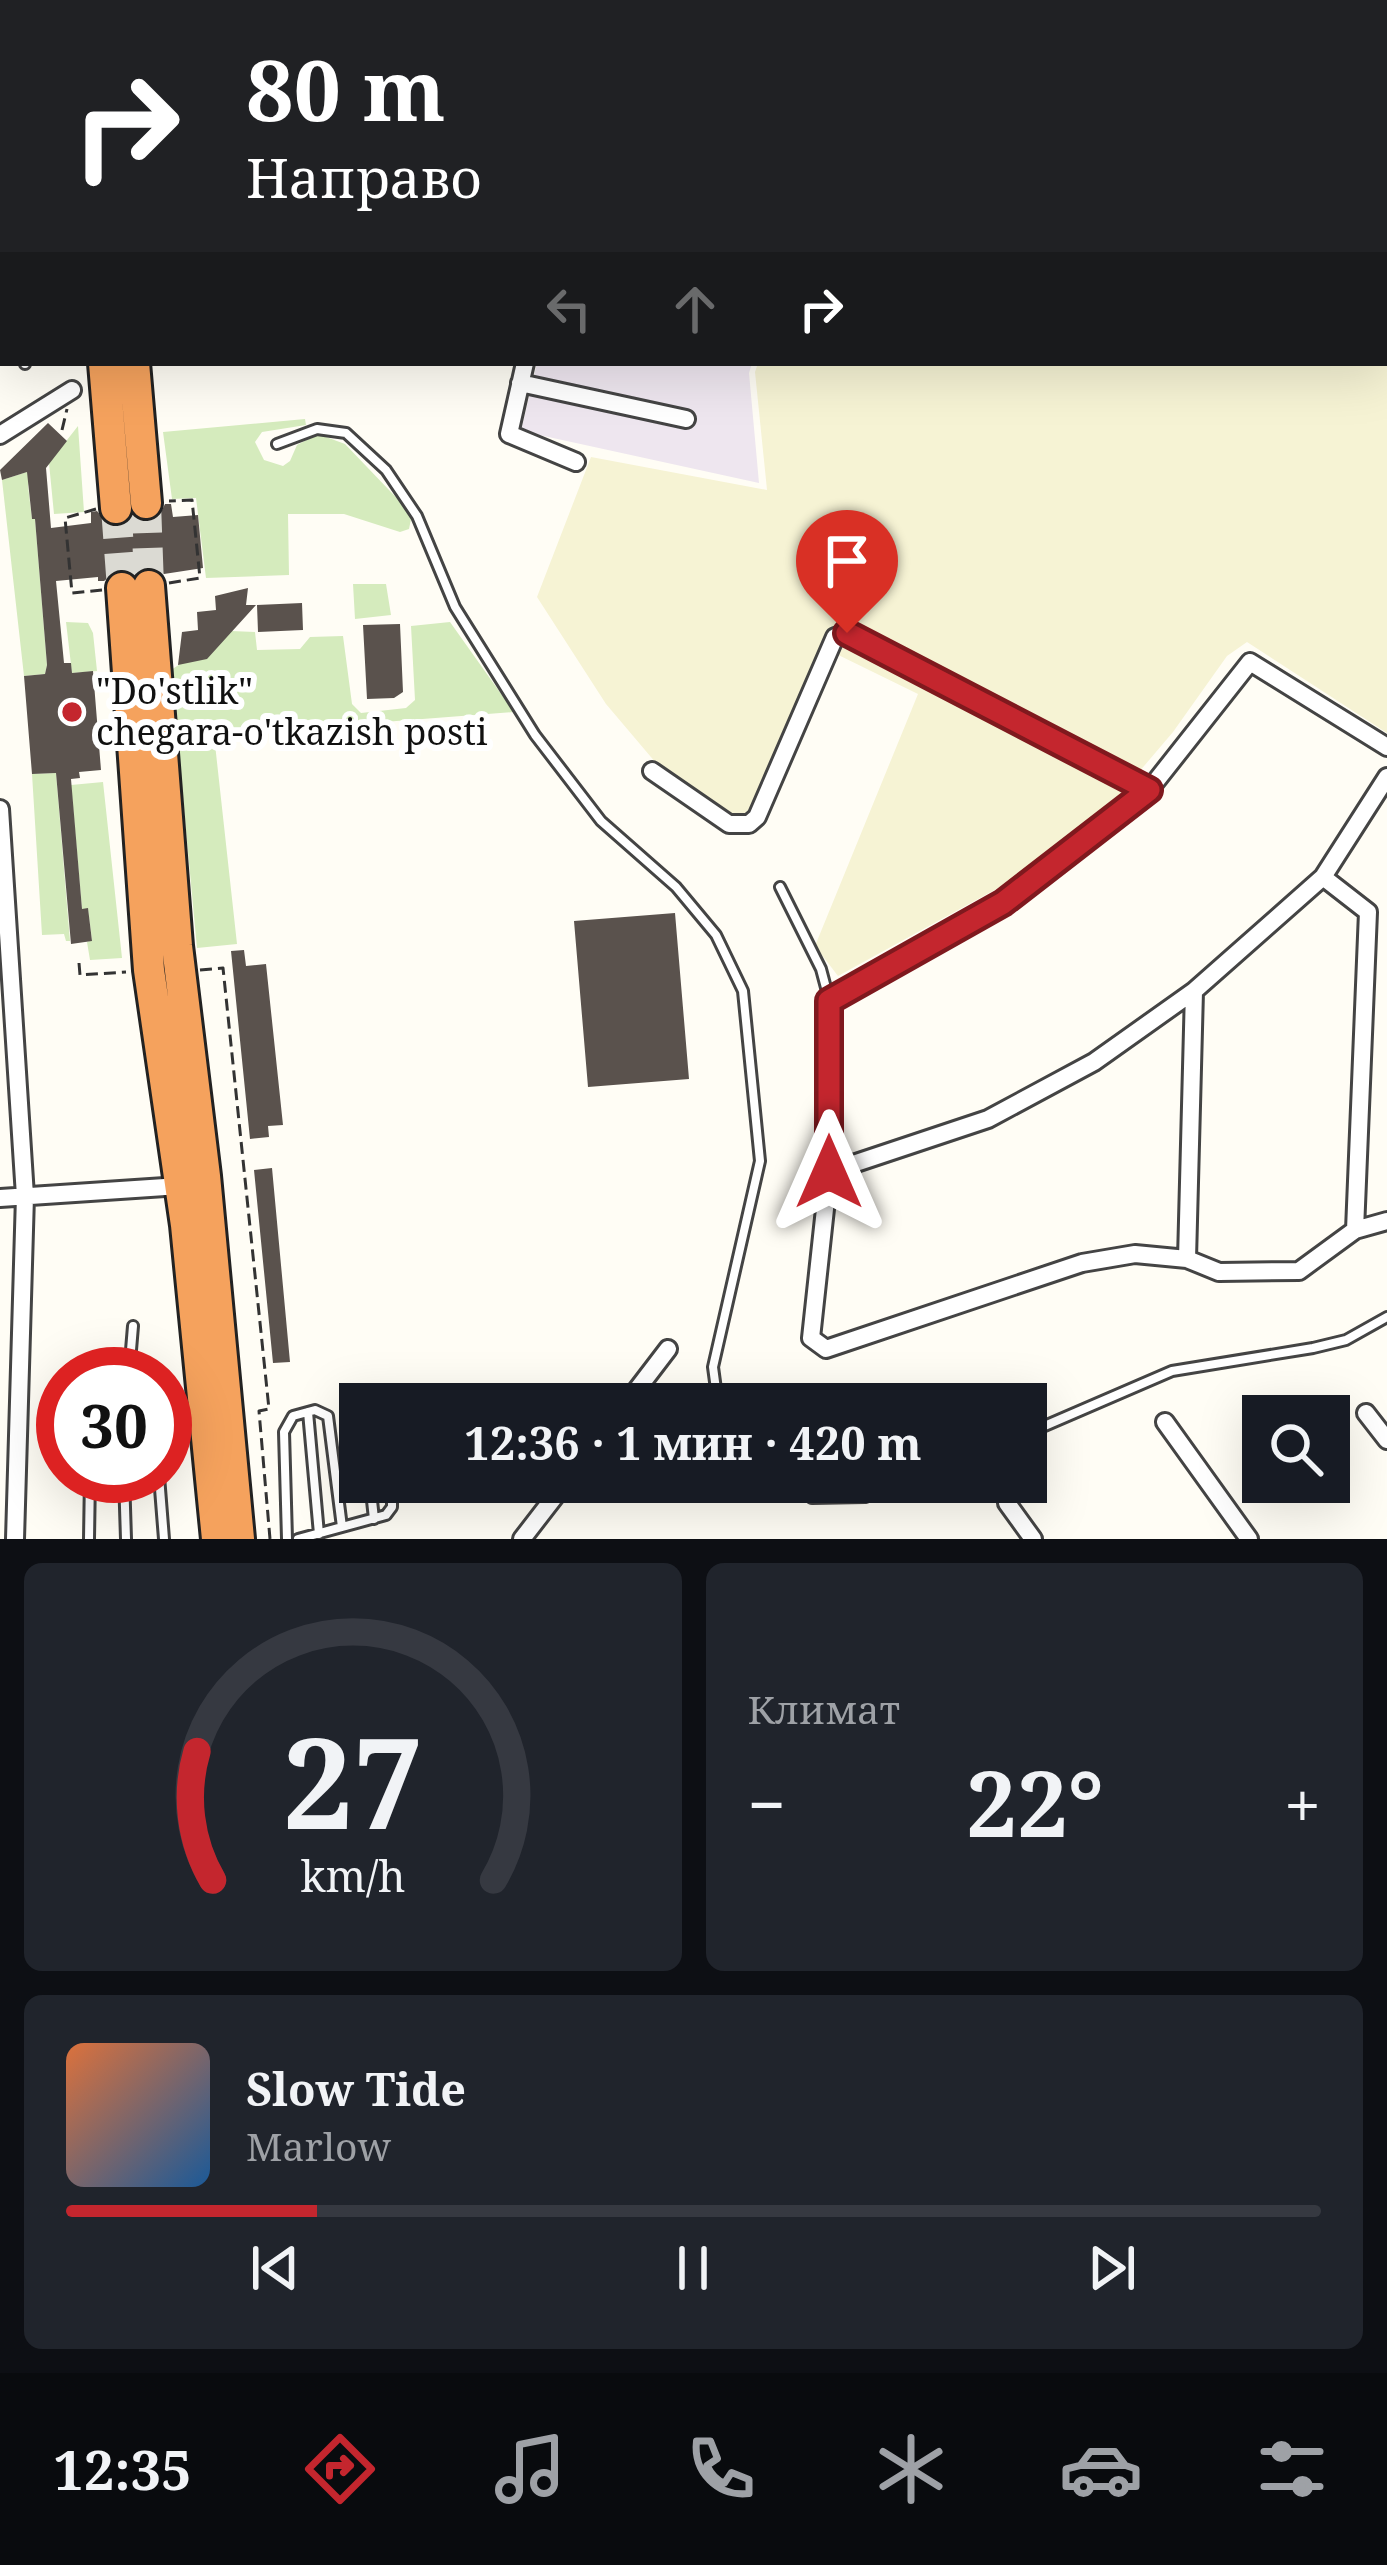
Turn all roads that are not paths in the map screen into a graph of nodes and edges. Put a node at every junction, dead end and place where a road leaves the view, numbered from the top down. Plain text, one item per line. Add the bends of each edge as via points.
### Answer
1 (105, 366) edge
2 (134, 366) edge
3 (524, 366) edge
4 (520, 383) junction
5 (72, 390) dead end
6 (686, 418) dead end
7 (125, 422) junction
8 (0, 435) edge
9 (277, 443) dead end
10 (576, 462) dead end
11 (131, 506) tunnel mouth
12 (135, 587) tunnel mouth
13 (1387, 747) edge
14 (652, 771) dead end
15 (1387, 777) edge
16 (1149, 790) junction
17 (0, 809) edge
18 (1323, 878) junction
19 (780, 887) dead end
20 (165, 971) junction
21 (1194, 991) junction
22 (829, 1001) junction
23 (829, 1172) junction
24 (180, 1186) junction
25 (25, 1196) junction
26 (0, 1198) edge
27 (1387, 1222) edge
28 (1355, 1231) junction
29 (1186, 1259) junction
30 (1387, 1317) edge
31 (133, 1326) dead end
32 (131, 1347) edge
33 (668, 1349) dead end
34 (642, 1383) edge
35 (715, 1383) edge
36 (308, 1412) junction
37 (1366, 1413) dead end
38 (1165, 1421) dead end
39 (1047, 1426) edge
40 (1387, 1440) edge
41 (90, 1503) edge
42 (125, 1503) edge
43 (161, 1503) edge
44 (372, 1503) edge
45 (392, 1503) edge
46 (550, 1503) edge
47 (1006, 1503) dead end
48 (374, 1519) junction
49 (343, 1527) junction
50 (319, 1534) junction
51 (15, 1539) edge
52 (89, 1539) edge
53 (126, 1539) edge
54 (164, 1539) edge
55 (217, 1539) edge
56 (239, 1539) edge
57 (286, 1539) edge
58 (298, 1539) edge
59 (522, 1539) edge
60 (1034, 1539) edge
61 (1250, 1539) edge

1 - 7 highway
2 - 7 highway
3 - 4 street
4 - 6 street
4 - 10 street via 509,434
5 - 8 street
7 - 11 highway
9 - 35 lane via 317,429 346,433 386,470 417,516 455,607 535,735 601,820 676,886 716,935 743,991 760,1161
12 - 20 highway
13 - 16 street via 1250,662
14 - 16 street via 729,824 749,824 835,638 847,633
15 - 18 street
16 - 22 street via 1003,903
17 - 25 street
18 - 21 street
18 - 28 street via 1368,912
19 - 22 lane
20 - 24 highway
20 - 56 highway via 205,1176
21 - 23 street via 1094,1061 988,1119
21 - 29 street
22 - 23 street
23 - 29 street via 811,1338 826,1349 1082,1263 1135,1254
24 - 25 street
24 - 55 highway
25 - 26 street
25 - 51 street
27 - 28 street
28 - 29 street via 1299,1271 1220,1272
30 - 39 lane via 1346,1340 1172,1371
31 - 32 lane
33 - 34 street
36 - 49 lane via 328,1416
36 - 50 lane
36 - 57 lane via 293,1416 284,1432
37 - 40 street
38 - 61 street
41 - 52 lane
42 - 53 lane
43 - 54 lane
44 - 48 lane
45 - 48 lane
46 - 59 street
47 - 60 street
48 - 49 lane
49 - 50 lane
50 - 58 lane

